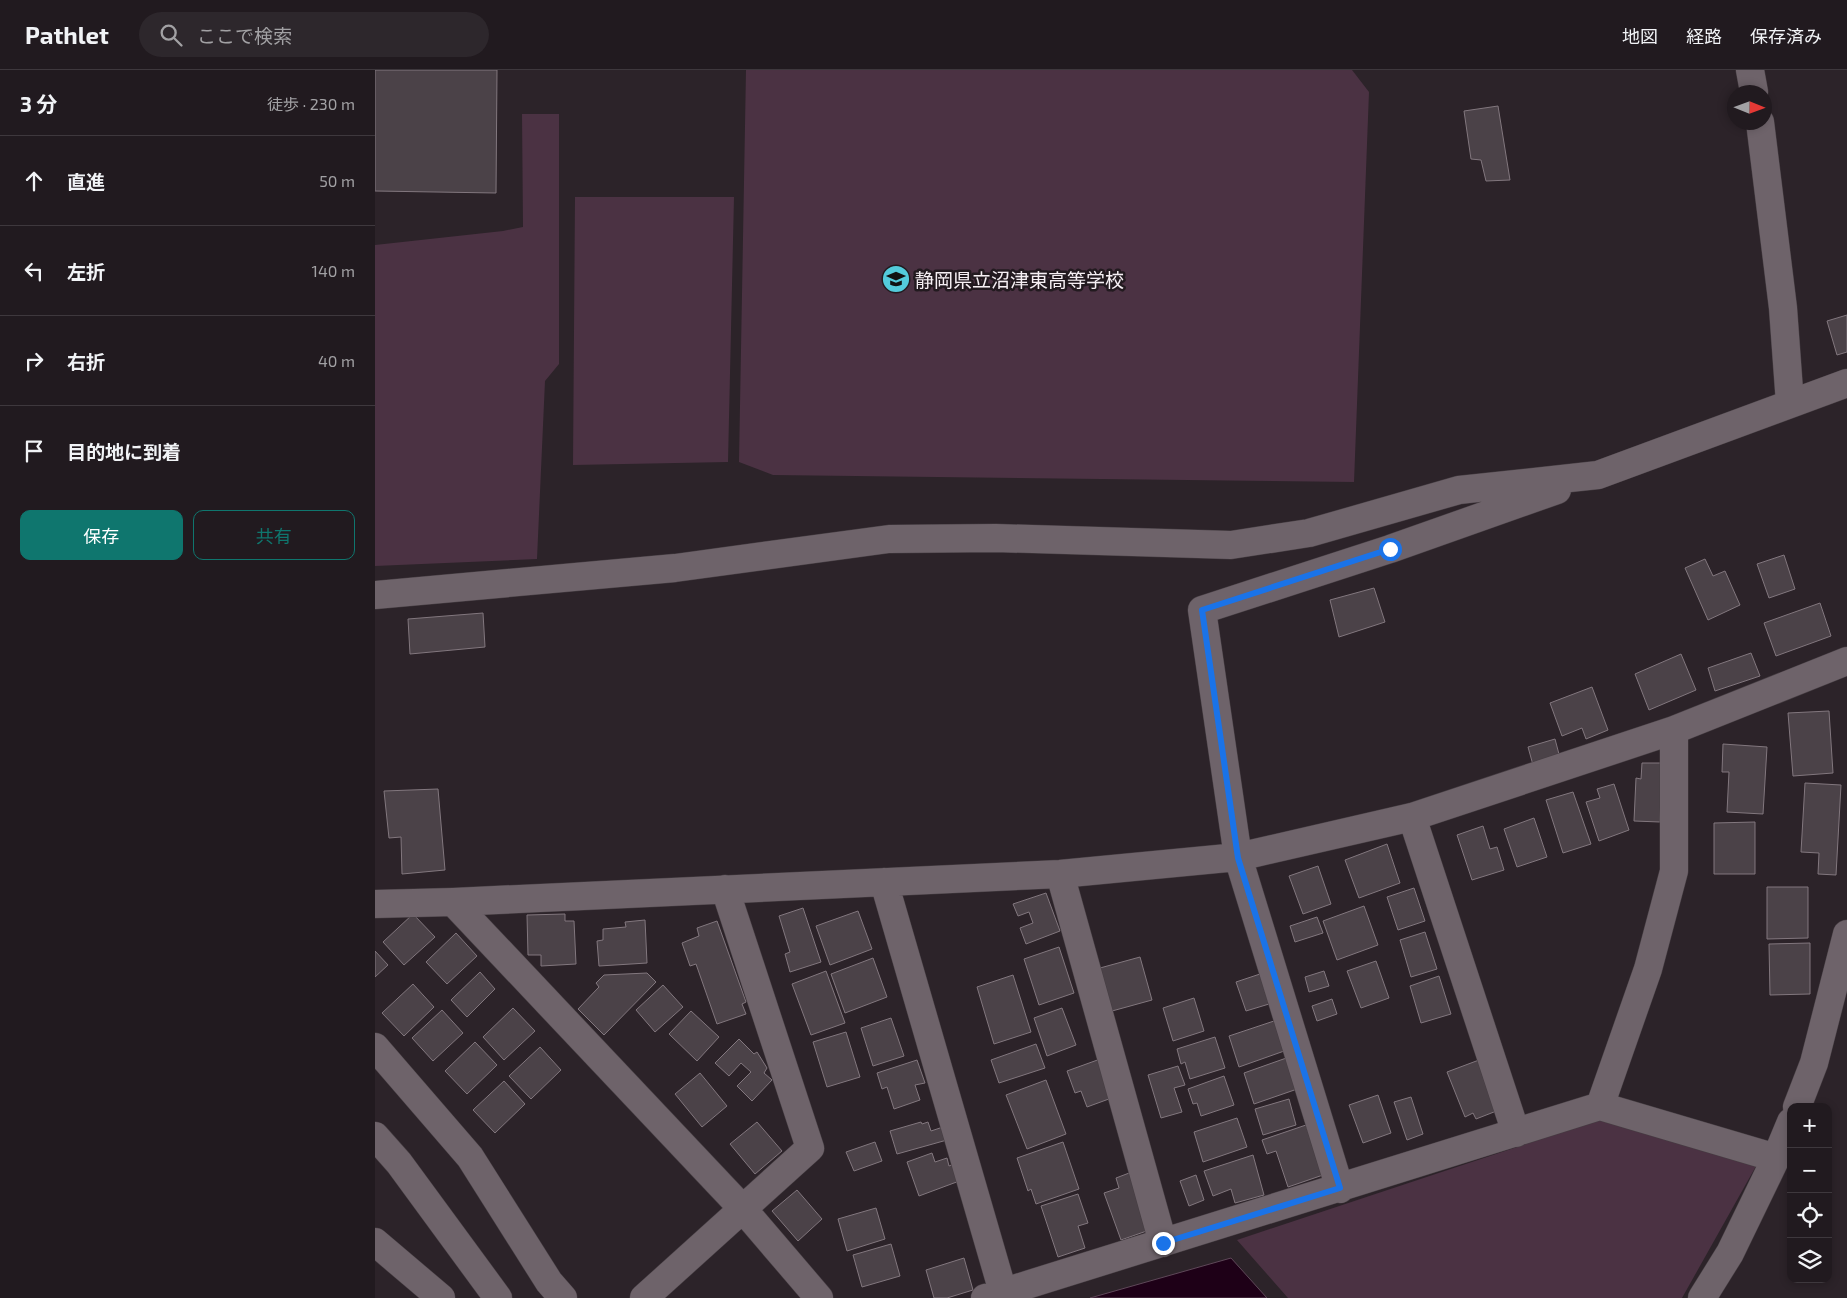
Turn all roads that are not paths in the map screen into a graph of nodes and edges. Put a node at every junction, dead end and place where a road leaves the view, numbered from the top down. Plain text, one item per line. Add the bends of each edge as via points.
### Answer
1 (1750, 70) edge
2 (1753, 85) edge
3 (1760, 130) edge
4 (1847, 383) edge
5 (1790, 404) junction
6 (1599, 475) junction
7 (375, 595) edge
8 (1847, 661) edge
9 (1674, 730) junction
10 (1412, 817) junction
11 (1238, 858) junction
12 (1060, 874) junction
13 (884, 882) junction
14 (725, 889) junction
15 (453, 902) junction
16 (375, 904) edge
17 (1847, 934) edge
18 (375, 1047) edge
19 (1799, 1103) edge
20 (1600, 1106) junction
21 (1787, 1132) edge
22 (1516, 1133) junction
23 (375, 1136) edge
24 (1777, 1158) junction
25 (1340, 1188) junction
26 (742, 1208) junction
27 (375, 1242) edge
28 (1163, 1243) junction
29 (994, 1295) edge
30 (441, 1298) edge
31 (498, 1298) edge
32 (563, 1298) edge
33 (644, 1298) edge
34 (819, 1298) edge
35 (1702, 1298) edge

1 - 2 street
3 - 5 street via 1783,308
4 - 5 street
5 - 6 street
6 - 7 street via 1459,490 1309,533 1231,545 996,538 889,539 675,568
6 - 11 street via 1390,549 1202,610
8 - 9 street
9 - 10 street
9 - 20 street via 1674,870 1648,969
10 - 11 street
10 - 22 street
11 - 12 street
11 - 25 street
12 - 13 street
12 - 28 street
13 - 14 street
13 - 29 street
14 - 15 street
14 - 26 street via 810,1148
15 - 16 street
15 - 26 street
17 - 19 street via 1814,1063
18 - 32 street via 470,1156 549,1282
20 - 22 street
20 - 24 street
21 - 24 street
22 - 25 street
23 - 31 street via 399,1163
24 - 35 street via 1730,1253
25 - 28 street
26 - 33 street
26 - 34 street
27 - 30 street
28 - 29 street

